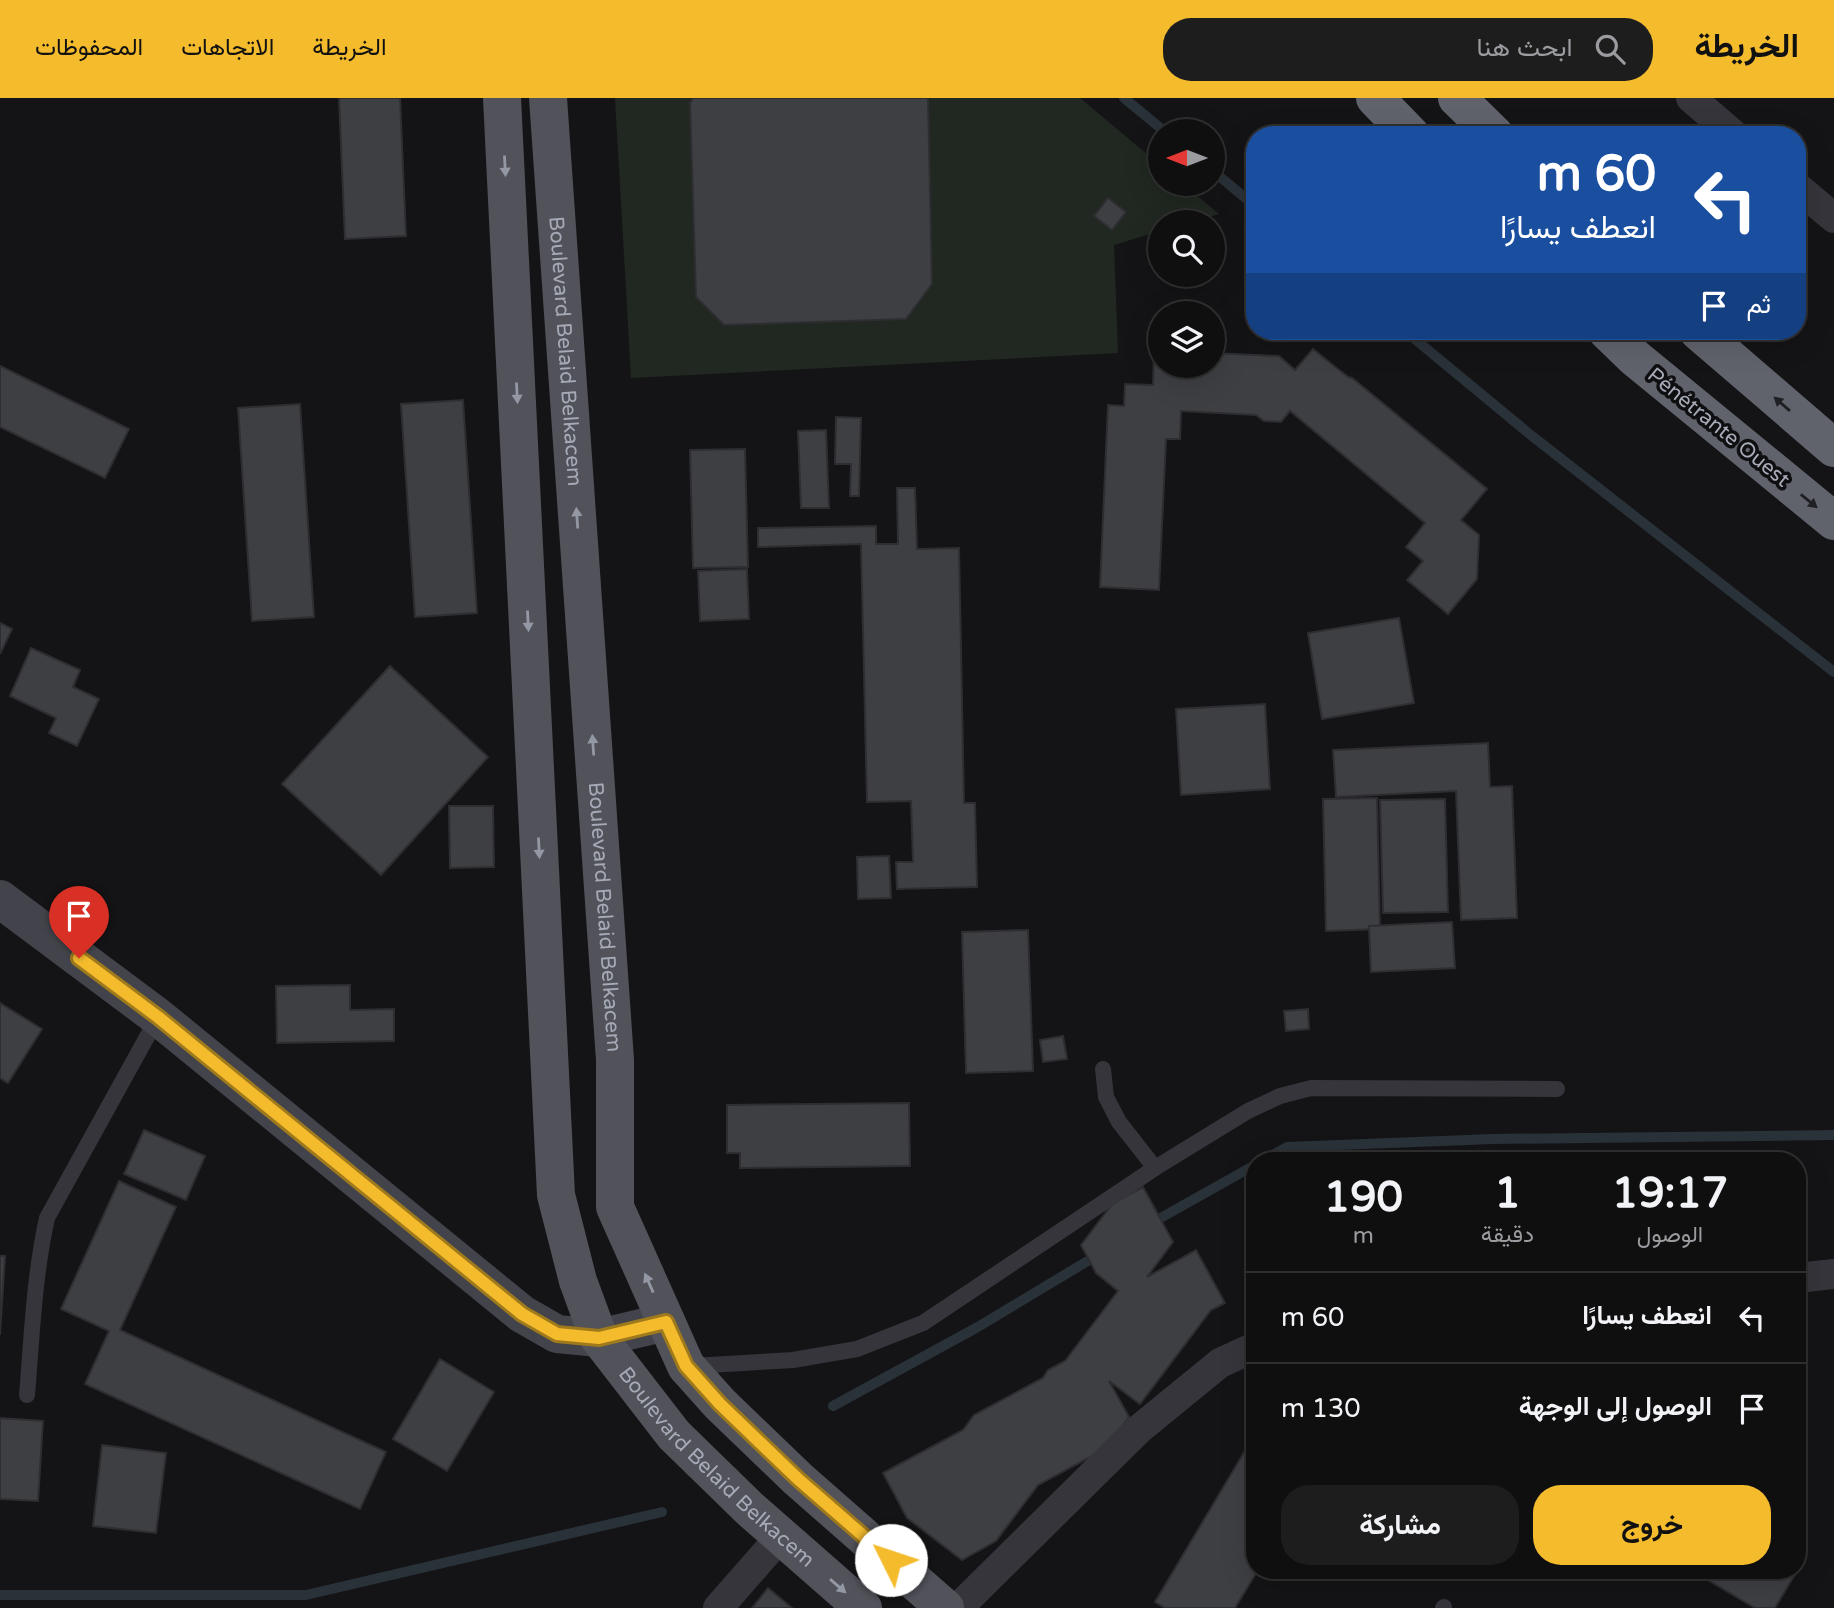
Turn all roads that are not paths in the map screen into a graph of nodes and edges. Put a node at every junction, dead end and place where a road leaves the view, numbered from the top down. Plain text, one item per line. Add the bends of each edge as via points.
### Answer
1 (502, 98) edge
2 (548, 98) edge
3 (1375, 98) edge
4 (1457, 98) edge
5 (1691, 98) edge
6 (1402, 126) edge
7 (1486, 126) edge
8 (1724, 126) edge
9 (1806, 195) edge
10 (1834, 218) edge
11 (1616, 340) edge
12 (1708, 340) edge
13 (1834, 449) edge
14 (1834, 521) edge
15 (0, 899) edge
16 (158, 1017) junction
17 (1103, 1069) dead end
18 (1557, 1089) dead end
19 (1155, 1168) junction
20 (1834, 1274) edge
21 (1806, 1277) edge
22 (666, 1322) junction
23 (599, 1338) junction
24 (1246, 1351) edge
25 (686, 1366) junction
26 (27, 1395) dead end
27 (781, 1536) junction
28 (718, 1608) edge
29 (863, 1608) edge
30 (945, 1608) edge
31 (958, 1608) edge

1 -> 23 main road, Boulevard Belaid Belkacem via 556,1195 578,1281
22 -> 2 main road, Boulevard Belaid Belkacem via 615,1207 615,1060
3 - 6 highway
4 - 7 highway
5 - 8 street
9 - 10 street
11 -> 14 highway, Pénétrante Ouest
13 -> 12 highway
15 - 16 street
16 - 23 street via 522,1314 557,1334
16 - 26 lane via 47,1218 35,1287
17 - 19 lane via 1106,1097 1119,1122
18 - 19 lane via 1311,1088 1248,1111
19 - 25 lane via 923,1323 857,1349 793,1360
20 - 21 street
22 - 23 street
22 - 25 main road, Boulevard Belaid Belkacem
23 - 27 main road, Boulevard Belaid Belkacem via 674,1435
24 - 31 street via 1220,1363 1139,1430
25 - 30 main road, Boulevard Belaid Belkacem via 798,1479
27 - 28 street
27 -> 29 main road, Boulevard Belaid Belkacem

